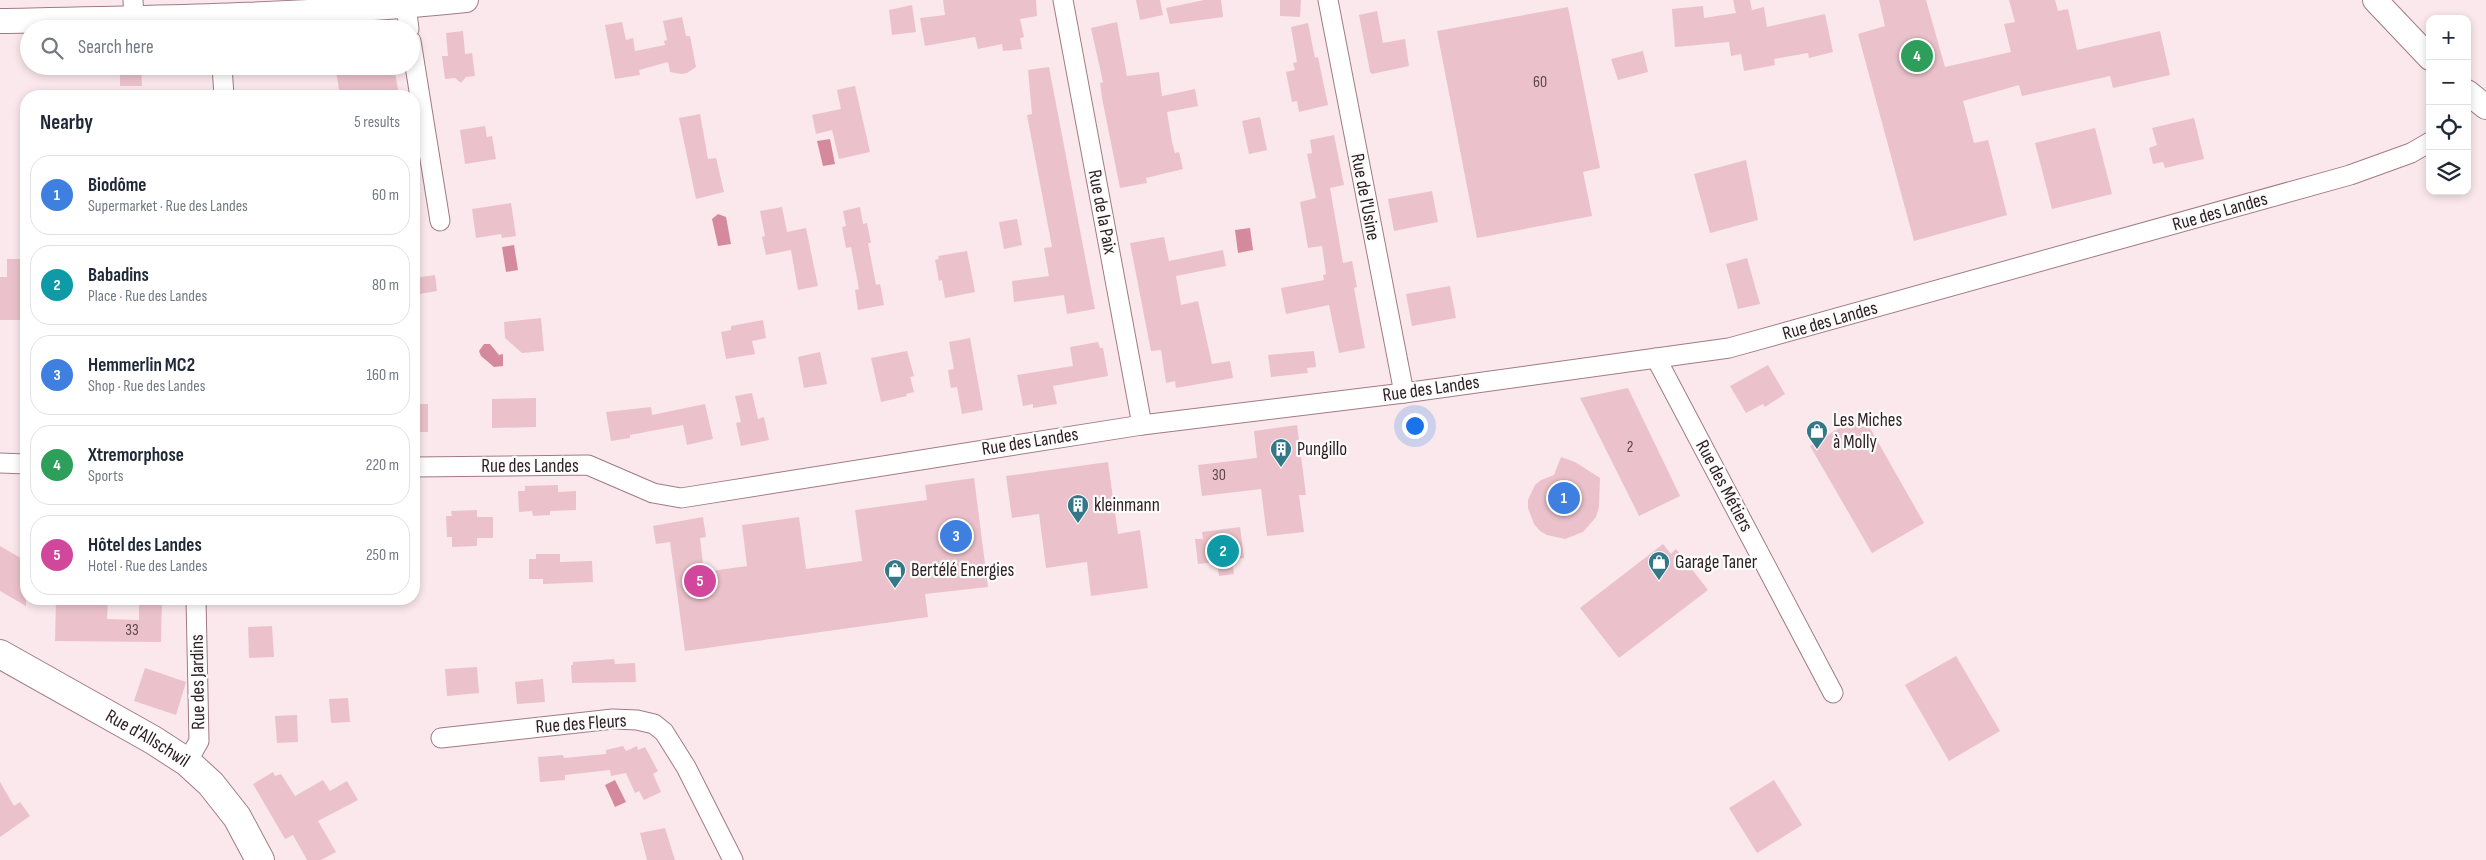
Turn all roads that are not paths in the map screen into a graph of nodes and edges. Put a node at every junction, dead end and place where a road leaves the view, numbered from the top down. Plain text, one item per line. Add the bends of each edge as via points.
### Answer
1 (466, 0) edge
2 (1062, 0) edge
3 (1328, 0) edge
4 (2375, 0) edge
5 (133, 9) edge
6 (407, 17) edge
7 (201, 20) edge
8 (313, 20) edge
9 (0, 21) edge
10 (2426, 54) edge
11 (223, 75) edge
12 (416, 75) edge
13 (224, 90) edge
14 (419, 90) edge
15 (2471, 95) edge
16 (420, 97) edge
17 (2486, 107) edge
18 (2426, 144) edge
19 (440, 221) dead end
20 (1656, 358) junction
21 (1404, 393) junction
22 (1142, 424) junction
23 (0, 463) edge
24 (20, 464) edge
25 (420, 467) edge
26 (196, 605) edge
27 (0, 654) edge
28 (1833, 693) dead end
29 (440, 738) dead end
30 (186, 762) junction
31 (260, 860) edge
32 (733, 860) edge

1 - 6 street
2 - 22 street, Rue de la Paix
3 - 21 street, Rue de l'Usine
4 - 10 street
5 - 7 street
5 - 9 street
6 - 8 street
11 - 13 street
12 - 14 street
15 - 17 street
16 - 19 street
18 - 20 street, Rue des Landes via 2350,175 1764,340
20 - 21 street, Rue des Landes
20 - 28 street, Rue des Métiers
21 - 22 street, Rue des Landes
22 - 25 street, Rue des Landes via 681,498 653,493 588,466
23 - 24 street
26 - 30 street, Rue des Jardins via 199,741
27 - 30 main road, Rue d'Allschwil
29 - 32 street, Rue des Fleurs via 613,719 654,724 664,732 686,767
30 - 31 main road, Rue d'Allschwil via 211,784 237,818

